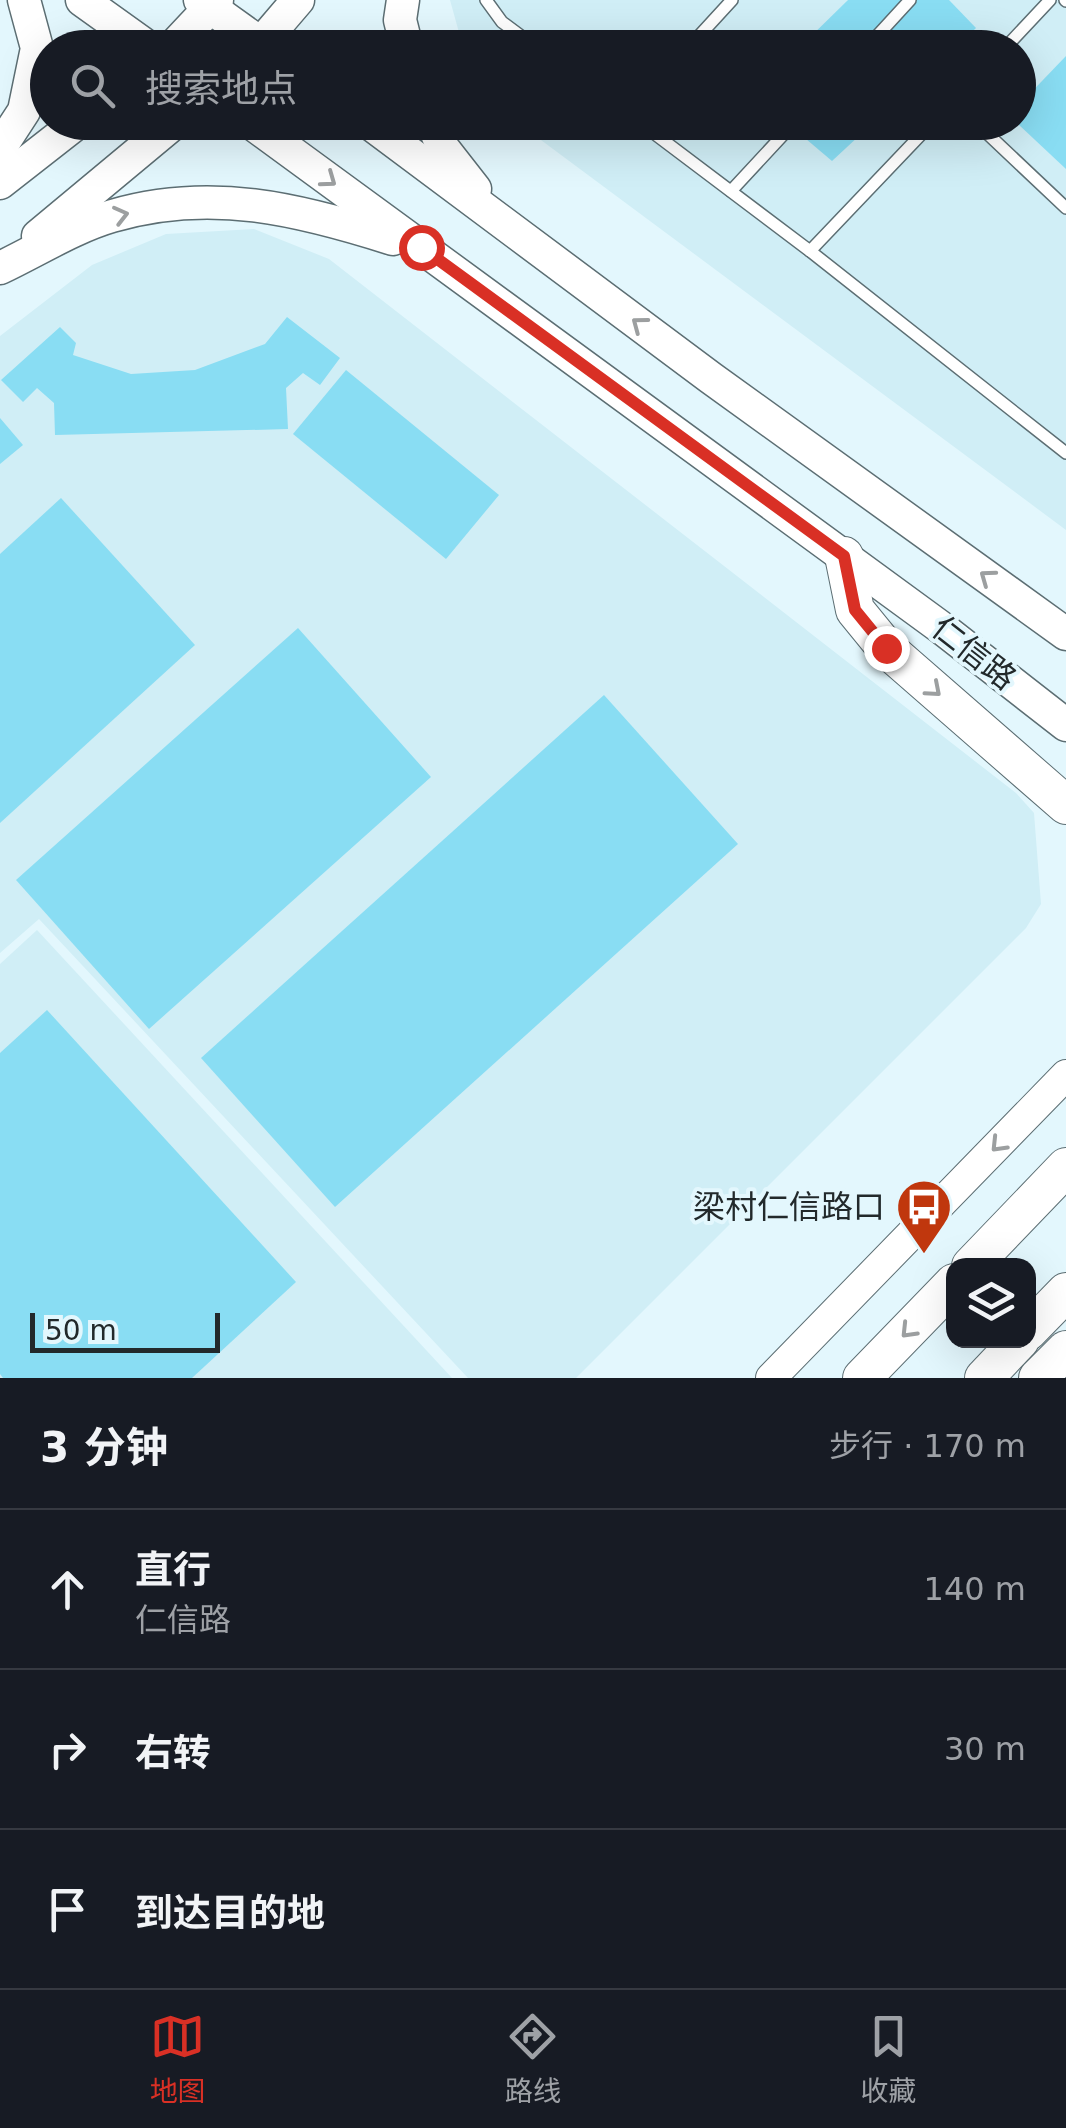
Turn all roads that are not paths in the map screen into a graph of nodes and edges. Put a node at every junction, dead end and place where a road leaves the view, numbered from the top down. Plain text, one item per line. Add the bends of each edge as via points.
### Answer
1 (24, 0) edge
2 (82, 0) edge
3 (298, 0) edge
4 (403, 0) edge
5 (486, 0) edge
6 (732, 0) edge
7 (910, 0) edge
8 (1050, 0) edge
9 (209, 2) edge
10 (32, 30) edge
11 (124, 30) edge
12 (186, 30) edge
13 (243, 30) edge
14 (275, 30) edge
15 (402, 30) edge
16 (513, 30) edge
17 (704, 30) edge
18 (882, 30) edge
19 (1021, 30) edge
20 (30, 82) edge
21 (55, 140) edge
22 (153, 140) edge
23 (275, 140) edge
24 (392, 140) edge
25 (440, 140) edge
26 (663, 140) edge
27 (778, 140) edge
28 (916, 140) edge
29 (994, 140) edge
30 (0, 148) edge
31 (0, 183) edge
32 (730, 191) junction
33 (1066, 208) edge
34 (499, 220) junction
35 (421, 247) junction
36 (810, 251) junction
37 (798, 264) dead end
38 (0, 268) edge
39 (1066, 453) edge
40 (844, 556) junction
41 (1066, 634) edge
42 (1066, 725) edge
43 (1066, 806) edge
44 (1066, 1075) edge
45 (1066, 1167) edge
46 (979, 1258) edge
47 (946, 1292) edge
48 (1066, 1292) edge
49 (1036, 1323) edge
50 (1012, 1348) edge
51 (1066, 1350) edge
52 (771, 1378) edge
53 (862, 1378) edge
54 (984, 1378) edge
55 (1038, 1378) edge

1 - 10 main road
2 - 11 main road
3 - 14 main road
4 - 15 main road
5 - 16 lane
6 - 17 lane
7 - 18 lane
8 - 19 lane
9 - 12 main road
9 - 13 main road
20 - 30 main road via 24,111
21 - 31 main road
22 - 38 main road
23 -> 35 main road, 仁信路
24 - 34 main road, 仁信路
25 - 34 main road
26 - 32 lane
27 - 32 lane
28 - 36 lane
29 - 33 lane
32 - 36 lane
41 -> 34 main road, 仁信路 via 708,360
38 -> 35 main road via 111,216 183,202 247,202
35 - 40 main road, 仁信路
36 - 37 lane
36 - 39 lane
40 - 42 main road, 仁信路
40 -> 43 main road via 855,610 886,648
44 -> 52 street
45 - 46 main road
47 -> 53 main road
48 - 49 main road
50 - 54 main road
51 - 55 main road

